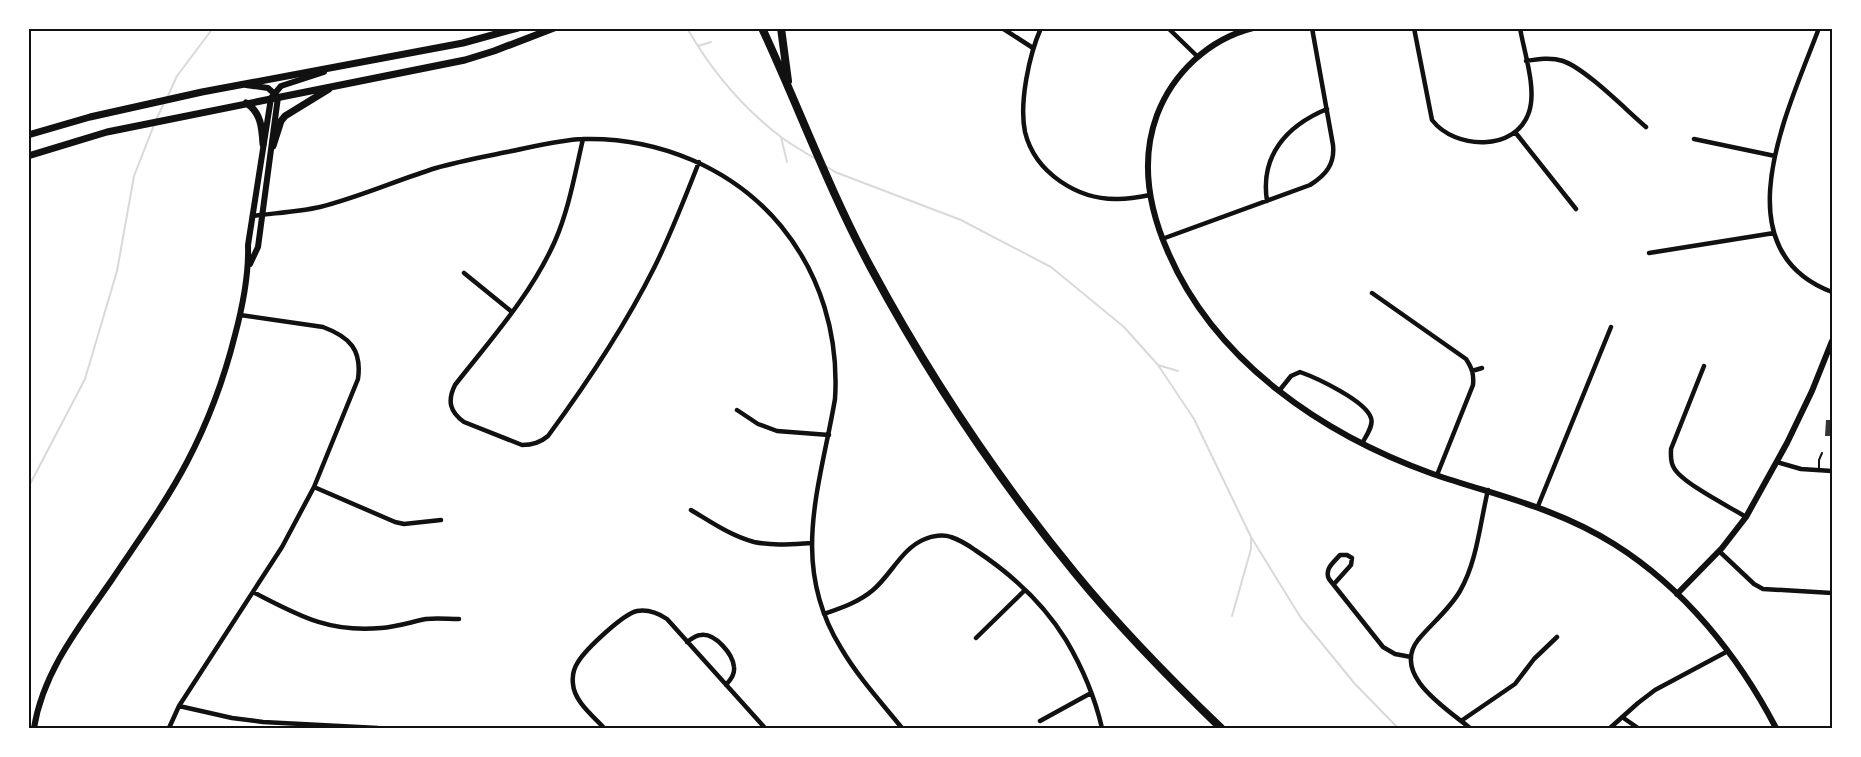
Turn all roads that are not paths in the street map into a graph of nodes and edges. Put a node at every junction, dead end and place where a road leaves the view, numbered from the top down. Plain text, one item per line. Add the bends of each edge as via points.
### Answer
1 (518, 28) edge
2 (554, 28) edge
3 (762, 28) edge
4 (781, 28) edge
5 (1002, 28) edge
6 (1041, 28) edge
7 (1168, 28) edge
8 (1253, 28) edge
9 (1312, 28) edge
10 (1414, 28) edge
11 (1520, 28) edge
12 (1819, 28) edge
13 (1034, 48) junction
14 (1198, 57) junction
15 (1526, 61) junction
16 (343, 65) junction
17 (238, 84) junction
18 (334, 86) junction
19 (789, 89) junction
20 (274, 96) junction
21 (246, 103) junction
22 (1327, 109) junction
23 (1646, 127) dead end
24 (1515, 132) junction
25 (28, 135) edge
26 (583, 139) junction
27 (1694, 140) dead end
28 (263, 144) junction
29 (273, 146) junction
30 (28, 156) edge
31 (1775, 156) junction
32 (699, 162) junction
33 (1150, 195) junction
34 (1267, 201) junction
35 (1576, 209) dead end
36 (262, 215) junction
37 (252, 216) junction
38 (1773, 233) junction
39 (1162, 239) junction
40 (1649, 253) dead end
41 (249, 267) junction
42 (464, 273) dead end
43 (1833, 292) edge
44 (1372, 293) dead end
45 (512, 312) junction
46 (240, 315) junction
47 (1611, 327) dead end
48 (1833, 341) edge
49 (1704, 366) dead end
50 (1482, 368) dead end
51 (1472, 371) junction
52 (1279, 391) junction
53 (737, 410) dead end
54 (829, 435) junction
55 (1362, 445) junction
56 (1822, 453) dead end
57 (1777, 462) junction
58 (1819, 470) junction
59 (1833, 471) edge
60 (1437, 475) junction
61 (314, 487) junction
62 (1488, 490) junction
63 (1538, 507) junction
64 (691, 510) dead end
65 (1746, 517) junction
66 (441, 520) dead end
67 (811, 543) junction
68 (1719, 551) junction
69 (1334, 584) junction
70 (1024, 590) junction
71 (253, 592) junction
72 (1833, 593) edge
73 (1677, 594) junction
74 (824, 614) junction
75 (459, 619) dead end
76 (1557, 637) dead end
77 (976, 638) dead end
78 (687, 642) junction
79 (1728, 651) junction
80 (1411, 657) junction
81 (726, 685) junction
82 (1091, 693) junction
83 (179, 706) junction
84 (1622, 717) junction
85 (1461, 721) junction
86 (1040, 722) dead end
87 (34, 729) edge
88 (169, 729) edge
89 (378, 729) edge
90 (604, 729) edge
91 (765, 729) edge
92 (902, 729) edge
93 (1102, 729) edge
94 (1221, 729) edge
95 (1470, 729) edge
96 (1610, 729) edge
97 (1638, 729) edge
98 (1776, 729) edge

1 - 16 main road via 463,43
2 - 18 main road via 465,60
3 - 19 main road
4 - 19 main road
5 - 13 street
6 - 13 street
7 - 14 street
8 - 14 street via 1224,39
9 - 22 street
10 - 24 street via 1429,110 1439,129 1459,139 1480,142 1501,140
11 - 15 street
12 - 31 street via 1786,114
13 - 33 street via 1024,125 1040,163 1059,180 1093,196 1121,200
14 - 33 street via 1176,79 1158,113 1147,159
15 - 23 street via 1556,59 1573,65
15 - 24 street via 1532,100 1527,117
16 - 17 main road
16 - 20 street via 281,86
17 - 20 street via 263,86
17 - 25 main road
18 - 20 main road
18 - 29 main road via 285,116
19 - 94 main road via 833,193 870,267 945,394 1010,489 1075,573
20 - 21 main road
20 - 28 street
20 - 29 street
21 - 28 main road via 257,114
21 - 30 main road via 127,128
22 - 34 street via 1298,125 1277,147 1266,174
22 - 34 street via 1334,155 1329,170 1310,185
24 - 35 street
26 - 32 street via 644,145
26 - 36 street via 462,161 342,201
26 - 45 street via 555,240 533,283
27 - 31 street
28 - 37 street
29 - 36 street
31 - 38 street via 1770,200
32 - 45 street via 654,268 618,335 548,436 530,445 514,443 464,422 450,406 455,385
32 - 54 street via 723,175 770,213 796,246 818,288 834,342 836,385
33 - 39 street
34 - 39 street
36 - 37 street
36 - 41 street via 258,247
37 - 41 street
38 - 40 street
38 - 43 street via 1796,270
39 - 52 street via 1188,293 1206,318
41 - 46 street
42 - 45 street
44 - 51 street via 1466,359
46 - 61 street via 323,327 345,338 356,352 358,380
46 - 87 street via 214,401 187,462 63,651 44,692
47 - 63 street
48 - 57 street
49 - 65 street via 1670,459 1683,478
50 - 51 street
51 - 60 street via 1473,385
52 - 55 street via 1318,420
52 - 55 street via 1291,376 1300,372 1347,396 1371,417
53 - 54 street via 777,431
54 - 67 street
55 - 60 street
56 - 58 lane
57 - 58 street
57 - 65 street
58 - 59 street
60 - 62 street
61 - 66 street via 395,522
61 - 71 street
62 - 63 street
62 - 80 street via 1466,579 1459,593 1417,642
63 - 73 street via 1614,544
64 - 67 street via 754,542
65 - 68 street
67 - 74 street via 812,570
68 - 72 street via 1763,589
68 - 73 street
69 - 69 street via 1327,570 1340,555 1347,555 1352,558 1351,565
69 - 80 street via 1383,647
70 - 74 street via 961,541 936,536 916,543 862,599
70 - 77 street
70 - 82 street via 1065,638
71 - 75 street via 312,621 341,628 362,630 429,619
71 - 83 street
73 - 79 street
74 - 92 street via 840,647
76 - 85 street via 1515,684
78 - 81 street
78 - 81 street via 706,635 724,648 735,668
78 - 90 street via 668,619 638,611 623,617 584,654 577,663 573,684 582,704
79 - 84 street via 1655,690
79 - 98 street
80 - 85 street via 1419,684
81 - 91 street
82 - 86 street
82 - 93 street
83 - 88 street
83 - 89 street via 263,722
84 - 96 street
84 - 97 street
85 - 95 street

